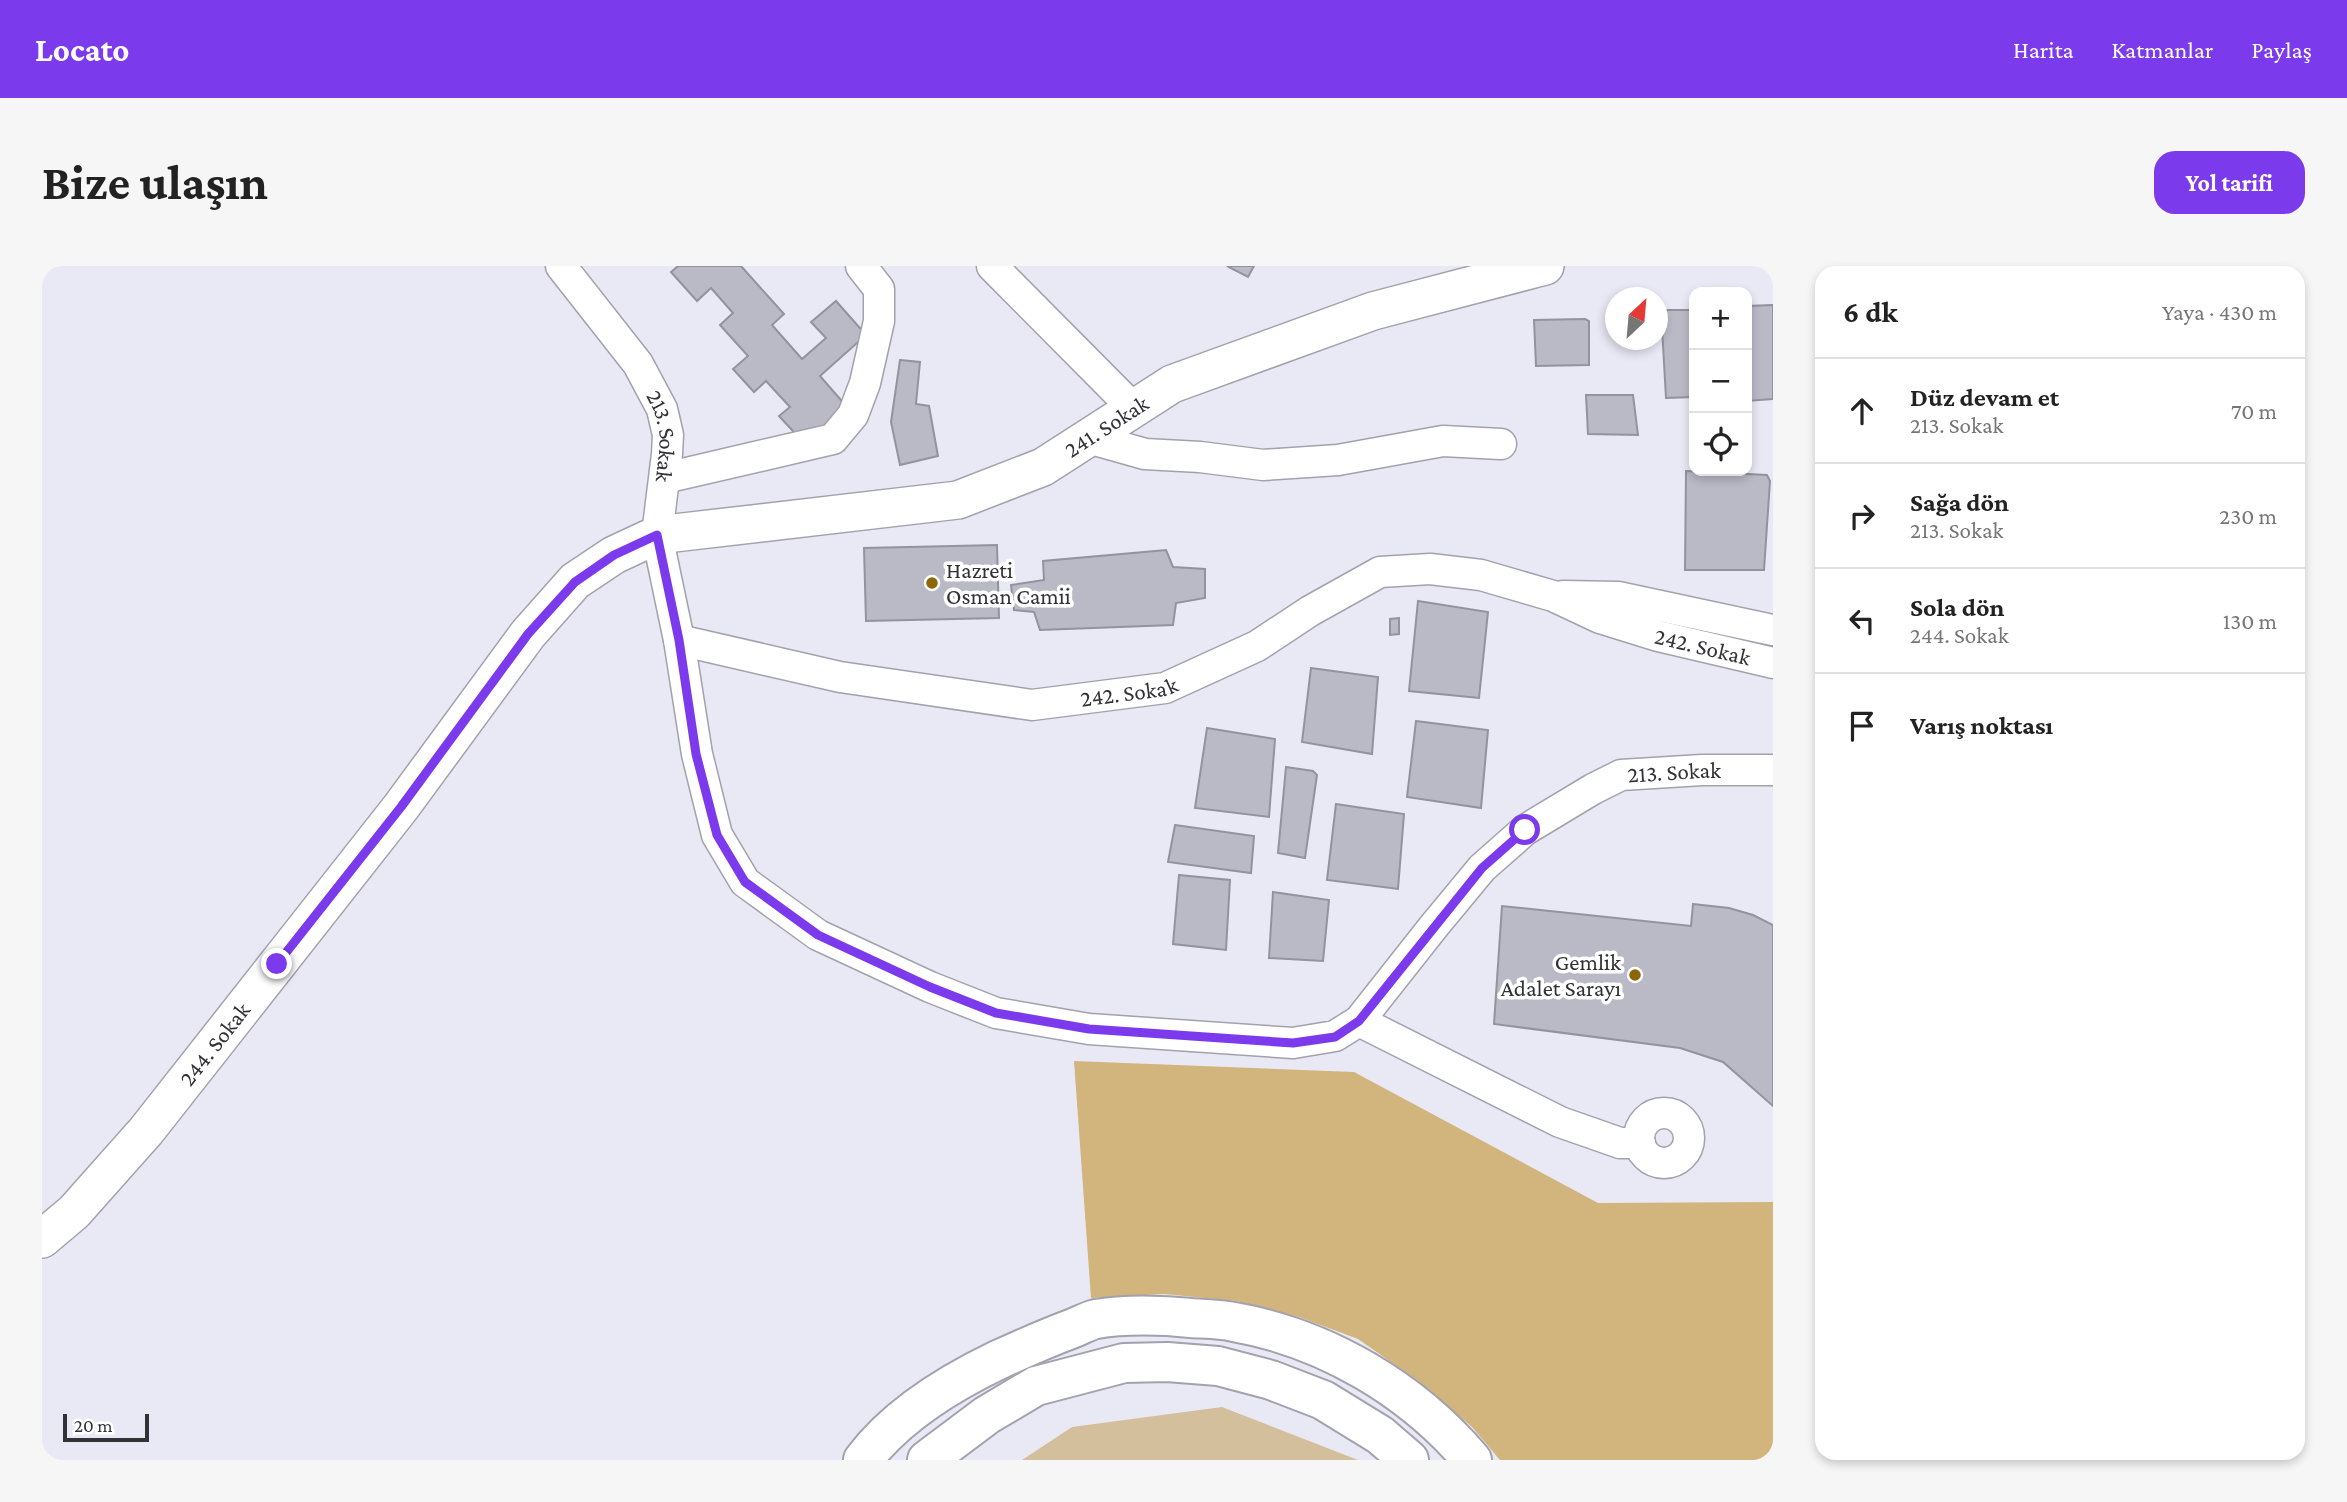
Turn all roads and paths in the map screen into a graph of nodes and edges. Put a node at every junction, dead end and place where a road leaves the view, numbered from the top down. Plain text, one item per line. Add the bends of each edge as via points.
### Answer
1 (561, 266) edge
2 (861, 266) edge
3 (992, 266) edge
4 (1545, 266) edge
5 (1134, 409) junction
6 (1088, 438) junction
7 (1501, 444) dead end
8 (664, 478) junction
9 (657, 535) junction
10 (1553, 596) junction
11 (1773, 630) edge
12 (679, 640) junction
13 (1773, 663) edge
14 (1773, 770) edge
15 (1359, 1021) junction
16 (1640, 1143) dead end
17 (42, 1239) edge
18 (863, 1460) edge
19 (927, 1460) edge
20 (1409, 1460) edge
21 (1472, 1460) edge

1 - 8 street, 213. Sokak via 651,385 668,435
2 - 8 street via 879,289 879,321 853,415 833,439
3 - 5 street
4 - 5 street, 241. Sokak via 1373,311 1172,384
5 - 6 street, 241. Sokak
6 - 7 street via 1144,454 1263,465 1338,460 1443,441
6 - 9 street, 241. Sokak via 1043,467 958,500
8 - 9 street, 213. Sokak
9 - 12 street, 213. Sokak
9 - 17 street, 244. Sokak via 614,555 575,582 528,634 401,807 146,1131 74,1212
10 - 11 street, 242. Sokak via 1618,597
10 - 12 street, 242. Sokak via 1481,575 1430,569 1381,572 1256,646 1165,688 1032,705 840,677
10 - 13 street, 242. Sokak via 1600,618 1658,636
12 - 15 street, 213. Sokak via 696,754 717,835 745,882 818,935 996,1013 1089,1029 1293,1043 1335,1037
14 - 15 street, 213. Sokak via 1621,775 1547,816 1482,868
15 - 16 street via 1560,1122 1620,1143
18 - 21 highway via 920,1406 973,1372 1033,1343 1096,1319 1163,1315 1233,1322 1292,1337 1348,1359 1404,1396
19 - 20 highway via 987,1415 1036,1386 1124,1363 1167,1362 1218,1366 1323,1400 1380,1435

